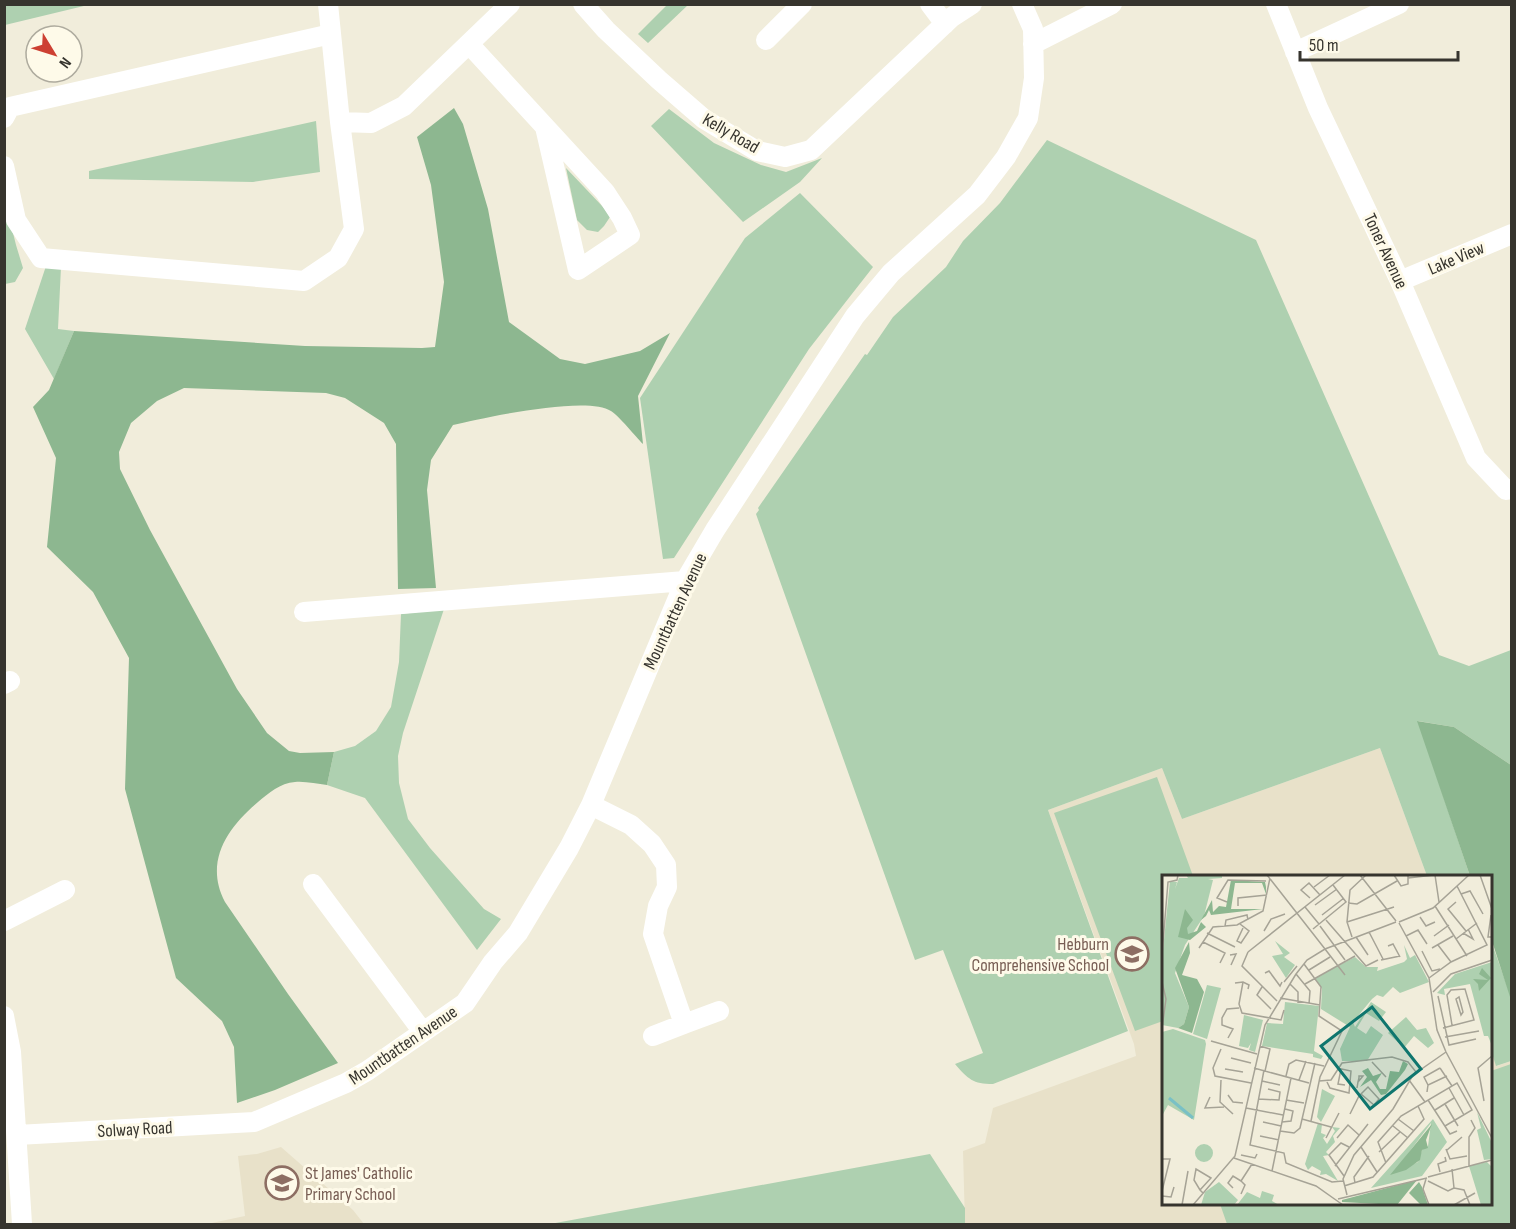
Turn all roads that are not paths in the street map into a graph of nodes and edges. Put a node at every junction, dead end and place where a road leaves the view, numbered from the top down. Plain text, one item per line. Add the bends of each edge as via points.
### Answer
1 (328, 4) edge
2 (510, 4) edge
3 (583, 4) edge
4 (802, 4) edge
5 (930, 4) edge
6 (972, 4) edge
7 (1022, 4) edge
8 (1112, 4) edge
9 (1276, 4) edge
10 (1399, 4) edge
11 (945, 24) junction
12 (331, 34) junction
13 (766, 40) dead end
14 (469, 44) junction
15 (1033, 44) junction
16 (1295, 52) junction
17 (4, 118) edge
18 (340, 122) junction
19 (545, 127) junction
20 (4, 166) edge
21 (1512, 234) edge
22 (1400, 281) junction
23 (1509, 489) edge
24 (685, 581) junction
25 (304, 612) dead end
26 (591, 805) junction
27 (313, 884) dead end
28 (65, 890) dead end
29 (4, 921) edge
30 (719, 1011) dead end
31 (4, 1016) edge
32 (684, 1024) junction
33 (423, 1032) junction
34 (653, 1036) dead end
35 (254, 1122) joint
36 (17, 1135) junction
37 (22, 1224) edge

1 - 12 street
2 - 14 street
3 - 11 street, Kelly Road via 659,81 704,119 757,151 785,157 812,150
4 - 13 street
5 - 11 street
6 - 11 street, Kelly Road
7 - 15 street, Mountbatten Avenue via 1033,29
8 - 15 street
9 - 16 street, Toner Avenue
10 - 16 street
12 - 17 street via 10,107
12 - 18 street
14 - 18 street via 404,106 371,123
14 - 19 street
15 - 24 street, Mountbatten Avenue via 1034,78 1028,118 1006,157 977,195 891,273 855,316
16 - 22 street, Toner Avenue
18 - 20 street via 354,229 338,258 304,281 41,258 16,220
19 - 19 street via 604,192 630,235 578,270
21 - 22 street, Lake View
22 - 23 street, Toner Avenue via 1476,458
24 - 25 street
24 - 26 street, Mountbatten Avenue
26 - 32 street via 631,825 652,844 666,865 667,887 658,906 653,934
26 - 33 street, Mountbatten Avenue via 518,933 465,1003
27 - 33 street
28 - 29 street
30 - 32 street
31 - 36 street via 11,1052
32 - 34 street
33 - 35 street, Mountbatten Avenue via 346,1083
35 - 36 street, Solway Road
36 - 37 street

